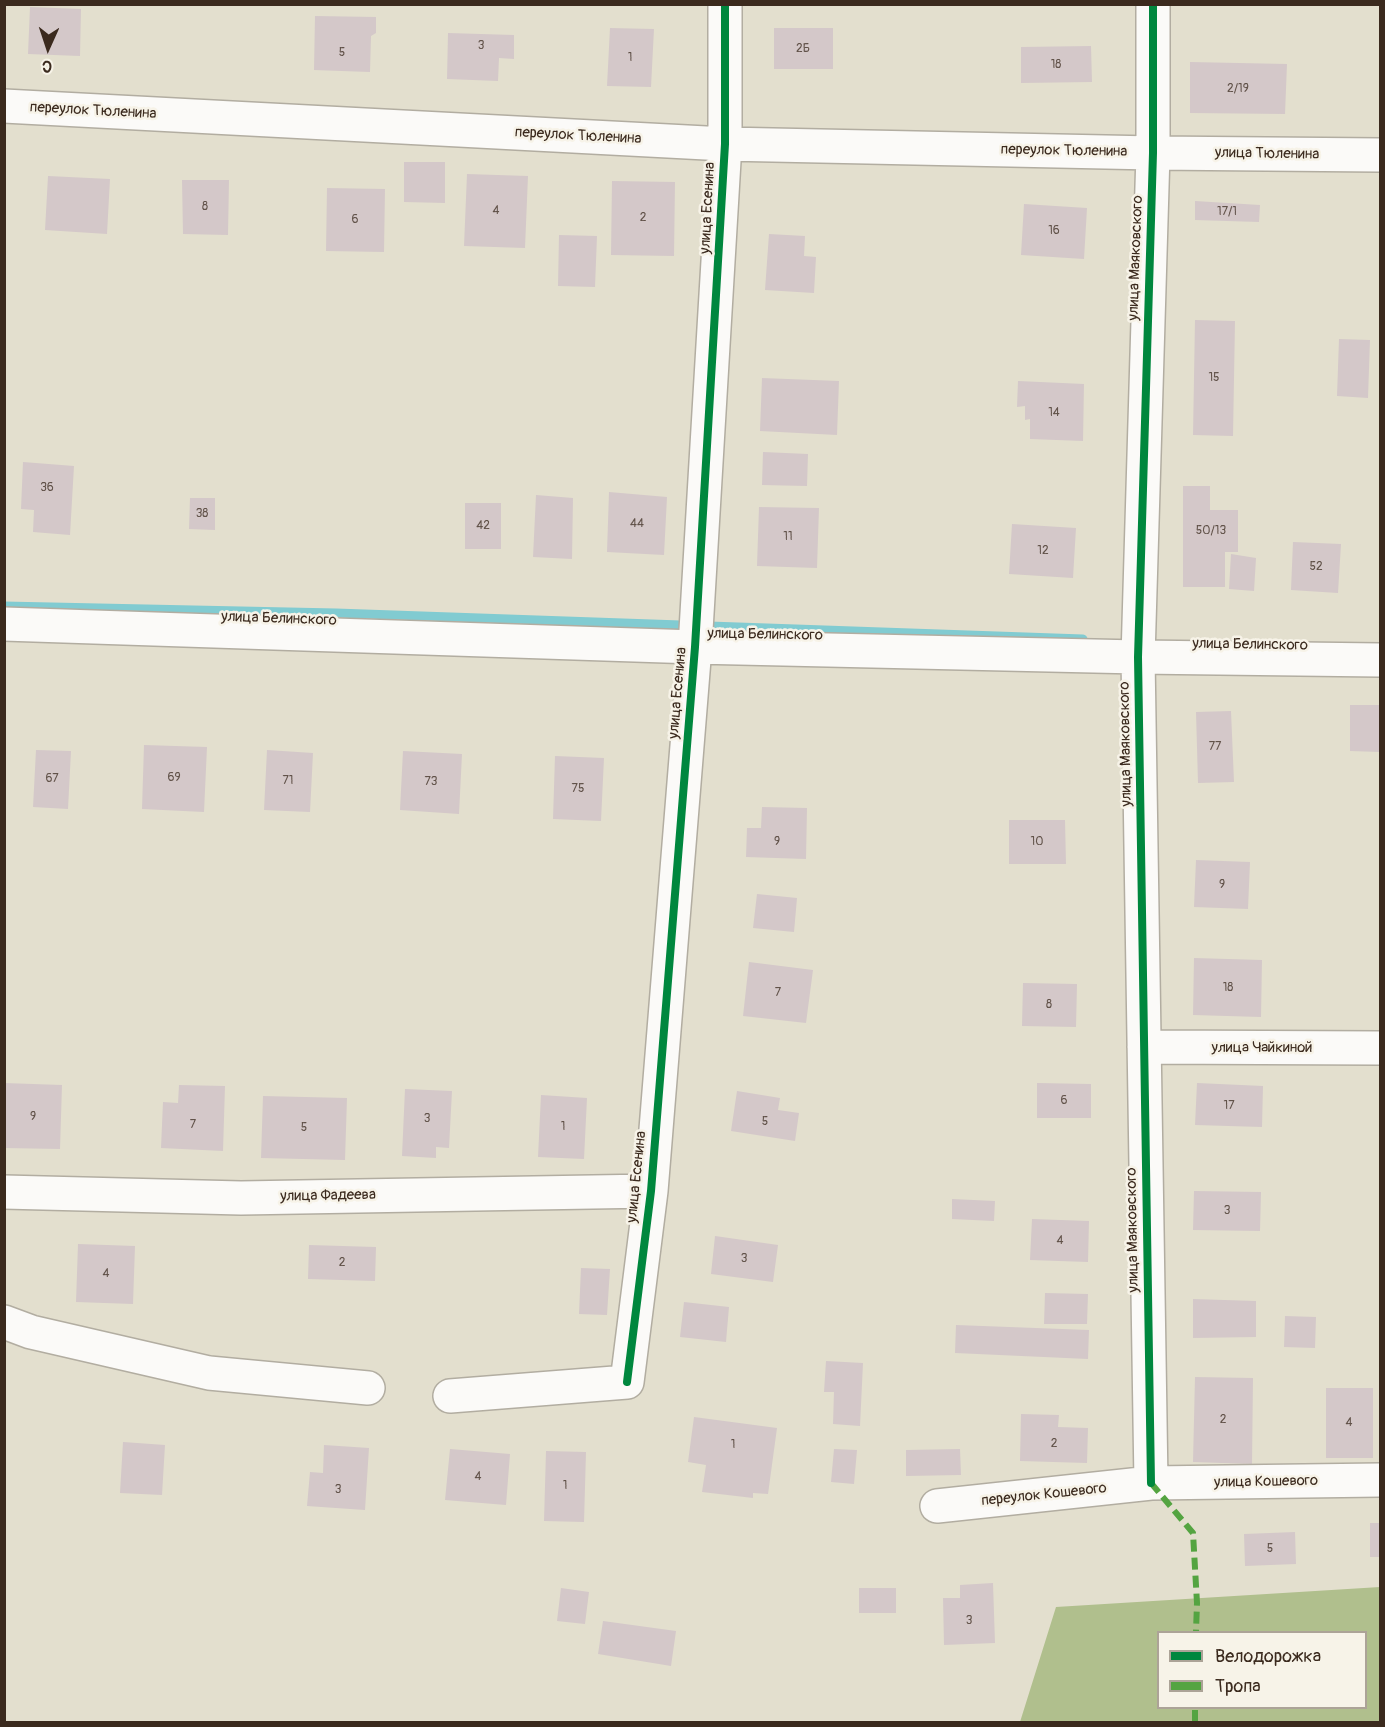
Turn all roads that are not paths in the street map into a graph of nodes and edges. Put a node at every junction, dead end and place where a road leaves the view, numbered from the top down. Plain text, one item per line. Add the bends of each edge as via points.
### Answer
1 (725, 4) edge
2 (1153, 4) edge
3 (4, 106) edge
4 (725, 144) junction
5 (1153, 153) junction
6 (1380, 155) edge
7 (4, 624) edge
8 (695, 646) junction
9 (1138, 657) junction
10 (1380, 660) edge
11 (1144, 1047) junction
12 (1380, 1048) edge
13 (651, 1191) junction
14 (4, 1192) edge
15 (4, 1322) edge
16 (368, 1388) dead end
17 (450, 1396) dead end
18 (1380, 1480) edge
19 (1150, 1483) junction
20 (937, 1506) dead end

1 - 4 street, улица Есенина
2 - 5 street, улица Маяковского
3 - 4 street, переулок Тюленина
4 - 5 street, переулок Тюленина
4 - 8 street, улица Есенина
5 - 6 street, улица Тюленина
5 - 9 street, улица Маяковского
7 - 8 street, улица Белинского
8 - 9 street, улица Белинского
8 - 13 street, улица Есенина
9 - 10 street, улица Белинского
9 - 11 street, улица Маяковского
11 - 12 street, улица Чайкиной
11 - 19 street, улица Маяковского
13 - 14 street, улица Фадеева via 241,1198
13 - 17 street, улица Есенина via 627,1382
15 - 16 street via 31,1332 208,1373
18 - 19 street, улица Кошевого
19 - 20 street, переулок Кошевого

